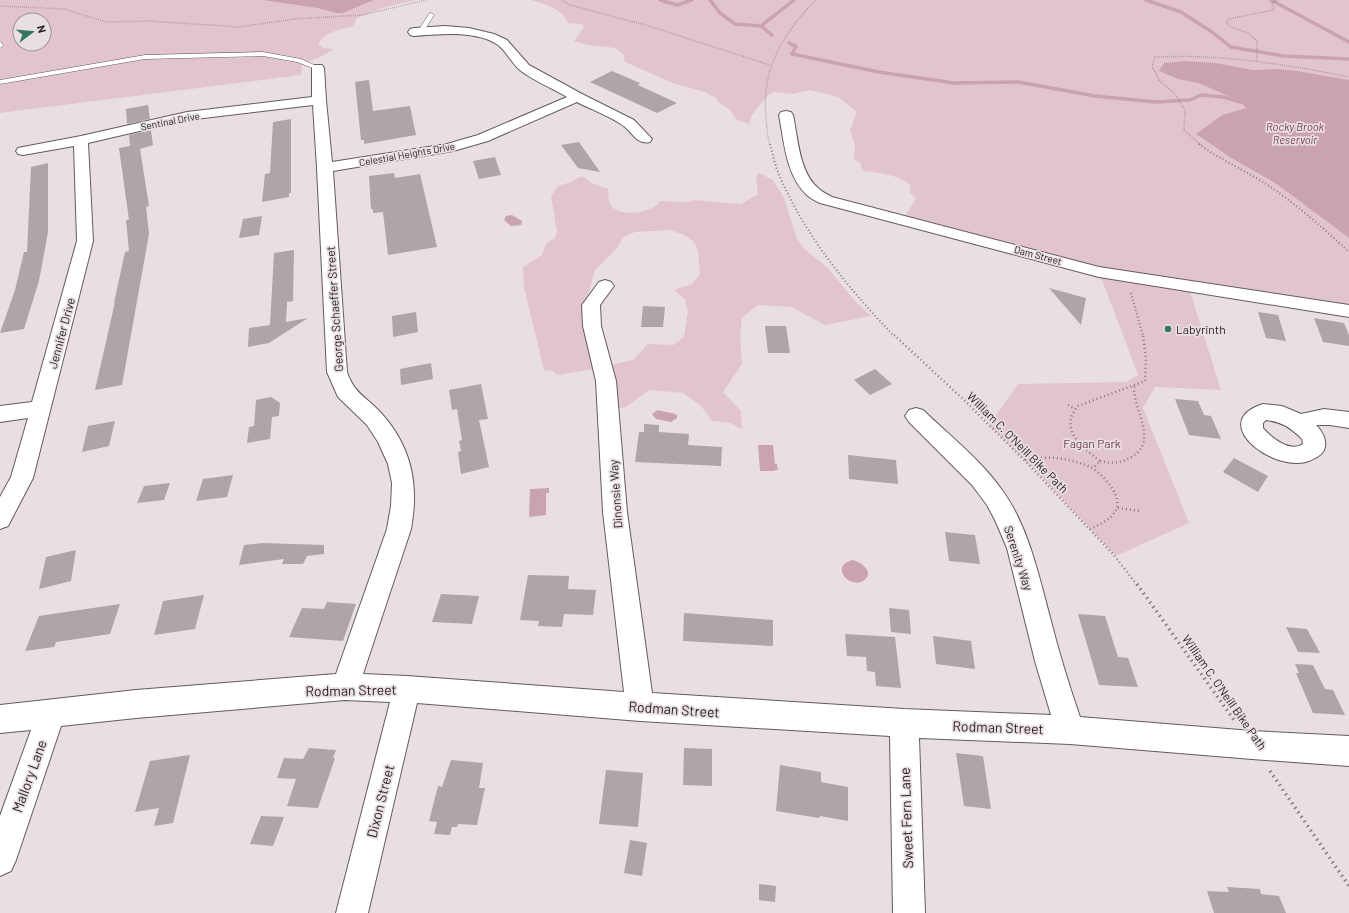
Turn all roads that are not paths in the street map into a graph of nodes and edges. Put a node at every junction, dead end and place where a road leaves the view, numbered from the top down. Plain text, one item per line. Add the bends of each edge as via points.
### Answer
1 (431, 15) dead end
2 (418, 32) joint
3 (318, 68) joint
4 (0, 82) edge
5 (577, 97) junction
6 (319, 100) junction
7 (786, 115) dead end
8 (644, 139) dead end
9 (81, 140) junction
10 (23, 150) dead end
11 (325, 168) junction
12 (605, 286) dead end
13 (1349, 311) edge
14 (40, 408) junction
15 (0, 414) edge
16 (916, 416) dead end
17 (1349, 420) edge
18 (1300, 423) dead end
19 (0, 519) edge
20 (345, 687) junction
21 (407, 689) junction
22 (640, 707) junction
23 (51, 714) junction
24 (0, 719) edge
25 (904, 723) junction
26 (1070, 730) junction
27 (1349, 751) edge
28 (0, 860) edge
29 (352, 913) edge
30 (909, 913) edge

1 - 2 lane
2 - 5 street via 445,30 490,37 503,43 525,68
3 - 4 lane via 299,60 263,54 146,57
3 - 6 street, George Schaeffer Street
5 - 8 street via 629,123
5 - 11 street, Celestial Heights Drive via 483,138 460,145
6 - 9 street, Sentinal Drive via 187,116
6 - 11 street, George Schaeffer Street
7 - 13 street, Dam Street via 798,169 813,192 826,200 1092,270
9 - 10 street, Sentinal Drive
9 - 14 street, Jennifer Drive via 85,241
11 - 20 street, George Schaeffer Street via 337,372 341,385 350,399 368,413 379,426 392,449 403,483 399,529
12 - 22 street, Dinonsie Way via 591,305 592,326 606,381 615,512
14 - 15 street
14 - 19 street, Jennifer Drive via 22,478
16 - 26 street, Serenity Way via 980,479 995,498 1006,519 1019,548 1048,661
17 - 18 street via 1330,416 1310,418
20 - 21 street, Rodman Street
20 - 23 street, Rodman Street via 136,704
21 - 22 street, Rodman Street
21 - 29 street, Dixon Street
22 - 25 street, Rodman Street
23 - 24 street, Rodman Street
23 - 28 street, Mallory Lane
25 - 26 street, Rodman Street
25 - 30 street, Sweet Fern Lane
26 - 27 street, Rodman Street

